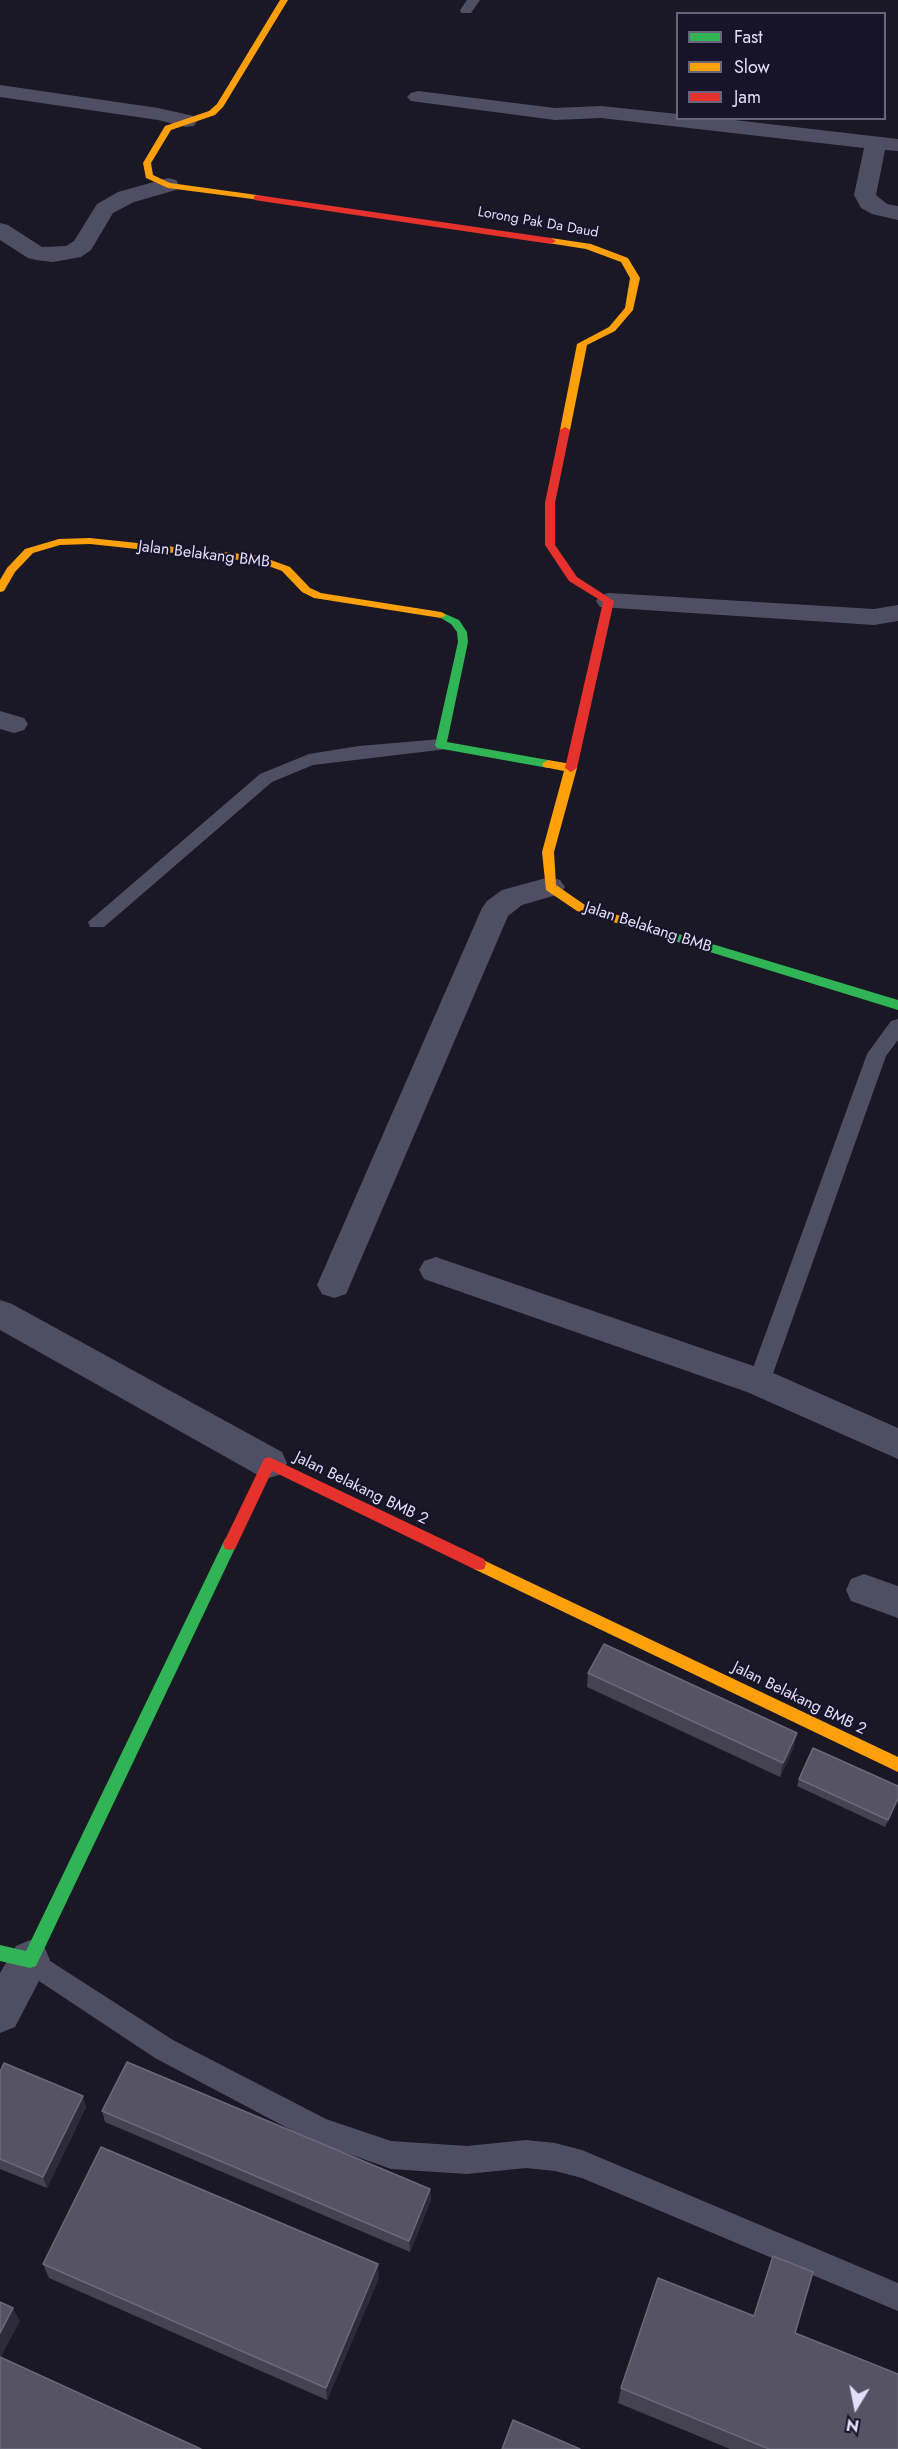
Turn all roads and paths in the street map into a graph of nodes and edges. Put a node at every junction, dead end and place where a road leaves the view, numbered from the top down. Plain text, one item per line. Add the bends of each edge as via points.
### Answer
1 (285, 0) edge
2 (0, 91) edge
3 (418, 97) dead end
4 (186, 122) junction
5 (876, 143) junction
6 (898, 146) edge
7 (168, 185) junction
8 (898, 213) edge
9 (0, 231) edge
10 (0, 589) edge
11 (609, 601) junction
12 (898, 613) edge
13 (441, 745) junction
14 (571, 768) junction
15 (550, 886) junction
16 (97, 922) dead end
17 (898, 1005) edge
18 (898, 1026) edge
19 (436, 1270) dead end
20 (334, 1285) dead end
21 (0, 1314) edge
22 (759, 1382) junction
23 (898, 1444) edge
24 (269, 1463) junction
25 (864, 1590) dead end
26 (898, 1602) edge
27 (898, 1765) edge
28 (15, 1957) edge
29 (0, 2013) edge
30 (898, 2297) edge

1 - 4 street via 220,105 212,113
2 - 4 street via 158,114
3 - 5 street via 555,114 601,112
4 - 7 street via 168,128 147,163 149,176
5 - 6 street
5 - 8 street via 866,195 869,203
7 - 9 street via 126,196 105,209 83,245 72,252 36,253
7 - 11 street, Lorong Pak Da Daud via 588,246 625,260 635,278 630,308 612,329 582,344 550,503 550,545 573,579
10 - 13 street, Jalan Belakang BMB via 11,570 30,551 59,542 90,541 260,559 286,569 306,590 318,596 442,615 455,622 463,642
11 - 12 street via 874,617
11 - 14 street
13 - 14 street
13 - 16 lane via 309,760 266,778
14 - 15 street via 548,852
15 - 17 street, Jalan Belakang BMB via 581,908
15 - 20 street via 512,897 497,908
18 - 22 lane via 877,1054
19 - 22 street
21 - 24 street
22 - 23 street
24 - 27 street, Jalan Belakang BMB 2
24 - 28 street, Jalan Belakang BMB 2
25 - 26 street
28 - 29 street
28 - 30 lane via 164,2049 320,2130 391,2155 467,2160 525,2154 582,2164

